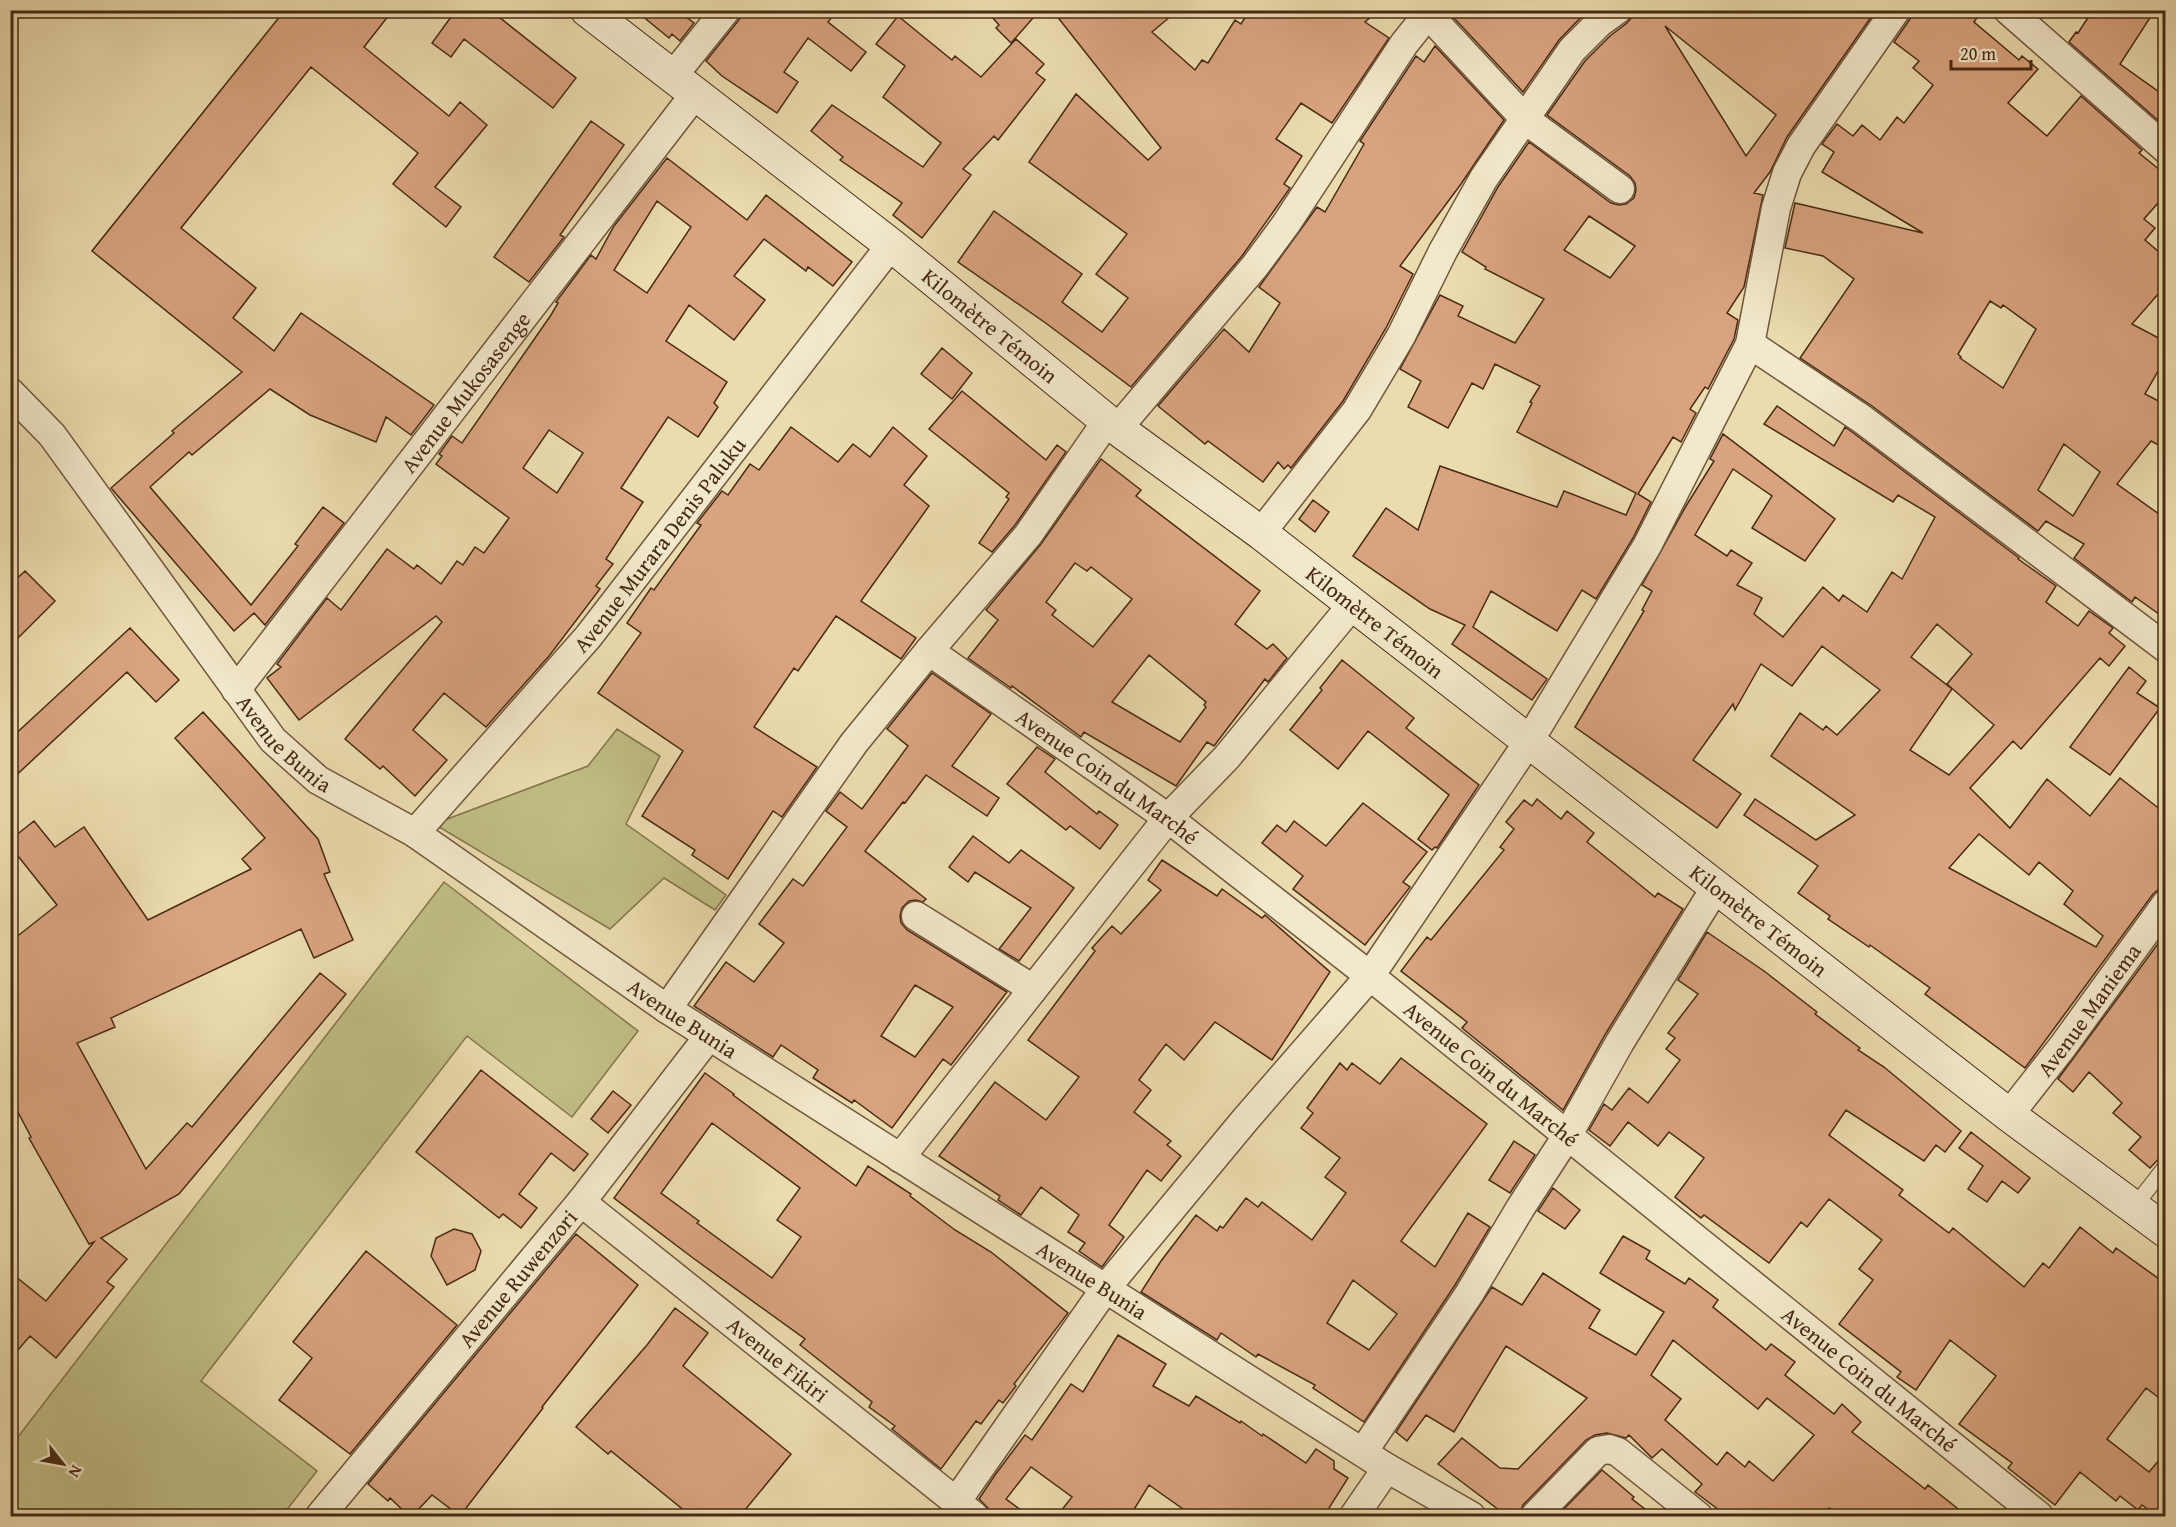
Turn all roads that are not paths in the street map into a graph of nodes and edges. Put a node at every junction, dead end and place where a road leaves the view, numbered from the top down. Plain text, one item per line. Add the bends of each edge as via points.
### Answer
1 (587, 10) edge
2 (726, 10) edge
3 (1617, 10) edge
4 (1896, 10) edge
5 (2008, 10) edge
6 (1428, 12) edge
7 (683, 85) junction
8 (1526, 120) junction
9 (2166, 149) edge
10 (1620, 189) dead end
11 (891, 245) junction
12 (1750, 344) junction
13 (10, 392) edge
14 (1112, 424) junction
15 (1261, 533) junction
16 (1352, 605) junction
17 (2166, 648) edge
18 (929, 651) junction
19 (236, 690) junction
20 (1529, 741) junction
21 (1168, 818) junction
22 (415, 833) junction
23 (1716, 887) junction
24 (2166, 904) edge
25 (916, 916) dead end
26 (1370, 976) junction
27 (1033, 989) junction
28 (667, 1009) junction
29 (709, 1036) junction
30 (2008, 1115) junction
31 (1567, 1136) junction
32 (900, 1158) junction
33 (2166, 1166) edge
34 (580, 1202) junction
35 (2134, 1207) junction
36 (2166, 1231) edge
37 (1105, 1289) junction
38 (1363, 1452) junction
39 (1387, 1468) junction
40 (965, 1509) edge
41 (320, 1516) edge
42 (1354, 1516) edge
43 (1471, 1516) edge
44 (1535, 1516) edge
45 (1698, 1516) edge
46 (2039, 1516) edge

1 - 7 main road, Kilomètre Témoin
2 - 7 street, Avenue Mukosasenge
3 - 8 street via 1572,50
4 - 12 street via 1801,146 1787,173 1776,208
5 - 9 street
6 - 8 street
6 - 14 street via 1255,266
7 - 11 main road, Kilomètre Témoin
7 - 19 street, Avenue Mukosasenge
8 - 10 street
8 - 15 street via 1484,178 1401,336 1357,410
11 - 14 main road, Kilomètre Témoin
11 - 22 street, Avenue Murara Denis Paluku via 588,637
12 - 17 street via 1862,419
12 - 20 street via 1647,546
13 - 19 street, Avenue Bunia via 52,435
14 - 15 main road, Kilomètre Témoin
14 - 18 street via 1028,535
15 - 16 main road, Kilomètre Témoin
16 - 20 main road, Kilomètre Témoin
16 - 21 street via 1227,757
18 - 21 street, Avenue Coin du Marché
18 - 28 street via 854,743
19 - 22 street, Avenue Bunia via 273,740 318,780
20 - 23 main road, Kilomètre Témoin
20 - 26 street
21 - 26 street, Avenue Coin du Marché
21 - 27 street
22 - 28 street, Avenue Bunia
23 - 30 main road, Kilomètre Témoin
23 - 31 street
24 - 30 street, Avenue Maniema
25 - 27 street
26 - 31 street, Avenue Coin du Marché
26 - 37 street
27 - 32 street
28 - 29 street, Avenue Bunia
29 - 32 street, Avenue Bunia
29 - 34 street, Avenue Ruwenzori
30 - 35 main road, Kilomètre Témoin
31 - 38 street via 1469,1294
31 - 46 street, Avenue Coin du Marché
32 - 37 street, Avenue Bunia
33 - 35 lane
34 - 40 street, Avenue Fikiri
34 - 41 street, Avenue Ruwenzori
35 - 36 main road, Kilomètre Témoin
37 - 38 street, Avenue Bunia
37 - 40 street
38 - 39 street, Avenue Bunia
39 - 42 street
39 - 43 street, Avenue Bunia
44 - 45 street via 1598,1451 1609,1449 1618,1452

